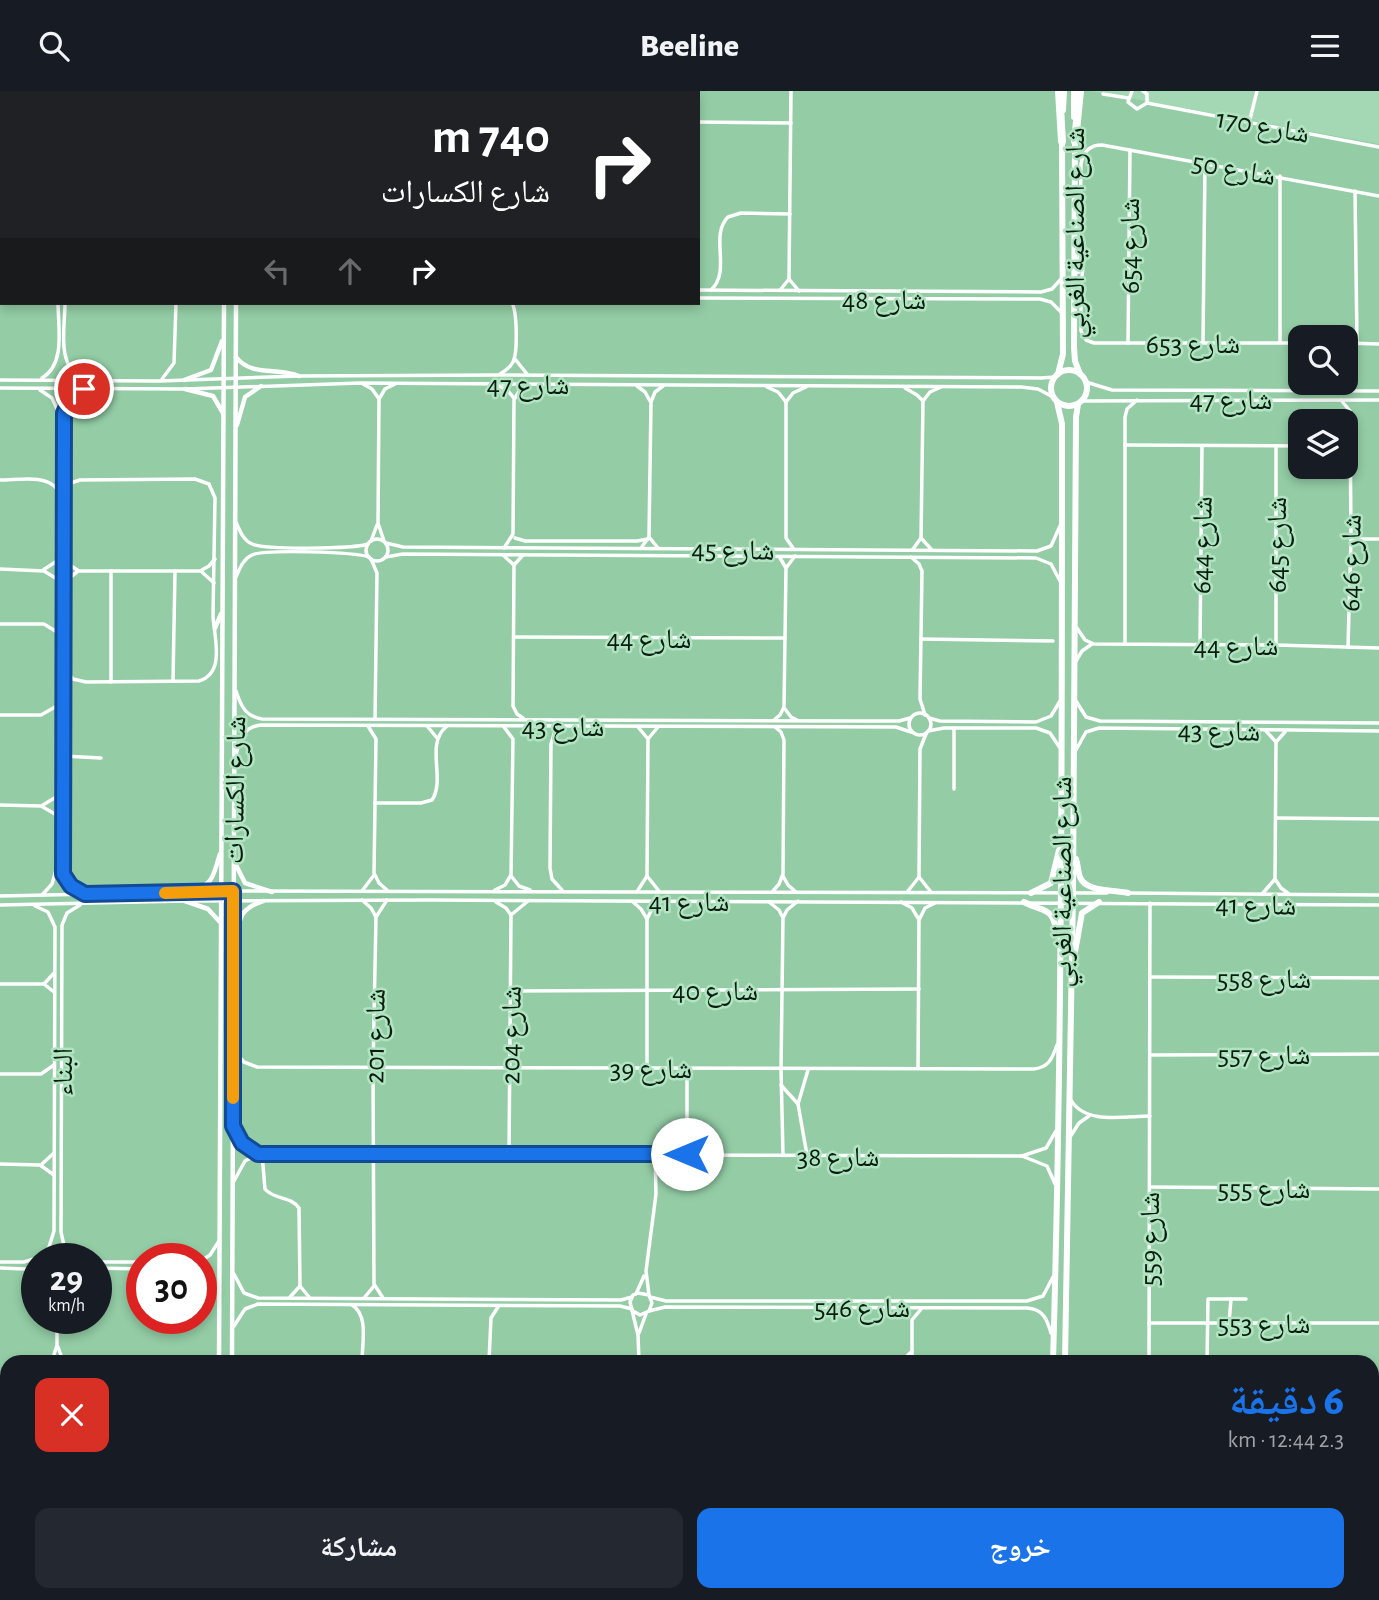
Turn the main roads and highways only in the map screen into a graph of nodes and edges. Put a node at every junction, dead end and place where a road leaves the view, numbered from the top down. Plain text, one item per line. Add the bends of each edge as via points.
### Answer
1 (1061, 91) edge
2 (1074, 91) edge
3 (1080, 91) edge
4 (1062, 141) joint
5 (1075, 141) junction
6 (1081, 253) road end
7 (1074, 290) junction
8 (1080, 374) junction
9 (1056, 375) junction
10 (1055, 400) junction
11 (1081, 402) junction
12 (1062, 838) junction
13 (1074, 852) junction
14 (1031, 893) road end
15 (1128, 893) road end
16 (1024, 902) road end
17 (1099, 902) road end
18 (1060, 947) junction
19 (1072, 961) junction
20 (1053, 1355) edge
21 (1065, 1355) edge

1 - 4 highway
2 - 5 main road, شارع الصناعية الغربي
3 - 5 highway
4 - 9 main road, شارع الصناعية الغربي via 1063,359
5 - 7 main road, شارع الصناعية الغربي
6 - 7 main road
7 - 8 main road, شارع الصناعية الغربي via 1074,354
8 - 9 main road via 1069,370
8 - 11 main road via 1087,393
9 - 10 main road via 1051,387
10 - 11 main road via 1068,406
10 - 12 main road, شارع الصناعية الغربي via 1062,424
11 - 13 main road, شارع الصناعية الغربي via 1076,417
12 - 14 main road via 1051,883
12 - 18 main road, شارع الصناعية الغربي
13 - 15 main road via 1084,884
13 - 19 main road, شارع الصناعية الغربي
16 - 18 main road via 1051,913
17 - 19 main road via 1082,913
18 - 20 main road, شارع الصناعية الغربي
19 - 21 main road, شارع الصناعية الغربي

